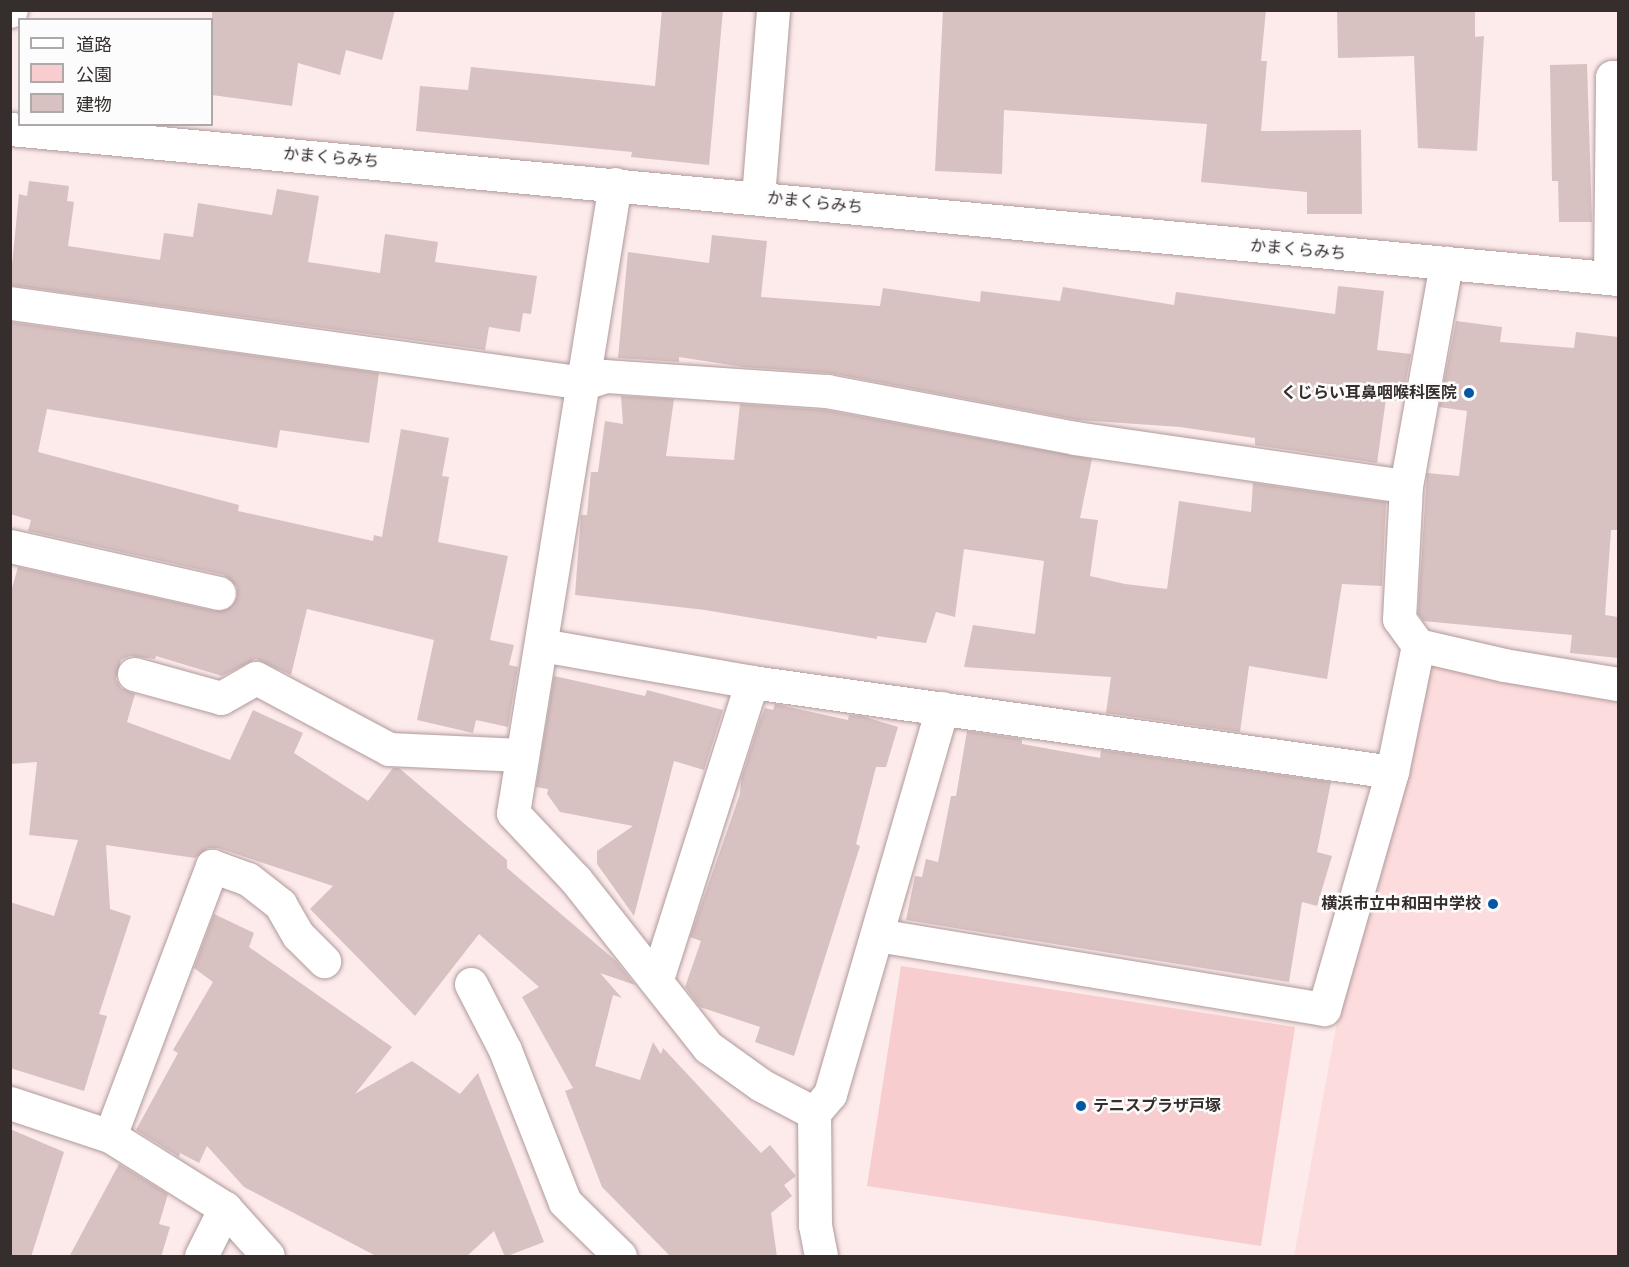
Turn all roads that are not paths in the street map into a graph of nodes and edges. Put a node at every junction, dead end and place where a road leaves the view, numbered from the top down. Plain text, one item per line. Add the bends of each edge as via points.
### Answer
1 (773, 10) edge
2 (1618, 78) edge
3 (10, 129) edge
4 (615, 184) junction
5 (758, 197) junction
6 (1446, 262) junction
7 (1614, 278) edge
8 (10, 303) edge
9 (584, 383) junction
10 (1406, 486) junction
11 (10, 546) edge
12 (219, 593) dead end
13 (542, 645) junction
14 (1418, 645) junction
15 (134, 674) dead end
16 (752, 682) junction
17 (1618, 684) edge
18 (942, 708) junction
19 (521, 755) junction
20 (1392, 772) junction
21 (877, 935) junction
22 (324, 961) dead end
23 (657, 979) junction
24 (471, 984) dead end
25 (10, 1103) edge
26 (814, 1113) junction
27 (110, 1136) junction
28 (225, 1208) junction
29 (201, 1257) edge
30 (268, 1257) edge
31 (620, 1257) edge
32 (821, 1257) edge

1 - 5 street
2 - 7 street via 1612,78
3 - 4 street, かまくらみち
4 - 5 street, かまくらみち
4 - 9 street
5 - 6 street, かまくらみち
6 - 7 street, かまくらみち
6 - 10 street
8 - 9 street
9 - 10 street via 605,376 827,391 1075,438
9 - 13 street
10 - 14 street via 1399,619
11 - 12 street
13 - 16 street
13 - 19 street
14 - 17 street via 1504,665
14 - 20 street
15 - 19 street via 221,698 256,678 388,749
16 - 18 street
16 - 23 street
18 - 20 street
18 - 21 street
19 - 23 street via 513,813 576,880
20 - 21 street via 1324,1009
21 - 26 street via 830,1094
22 - 27 street via 298,935 280,904 248,879 212,866
23 - 26 street via 708,1047 761,1085
24 - 31 street via 505,1050 565,1202
25 - 27 street
26 - 32 street via 815,1225
27 - 28 street
28 - 29 street
28 - 30 street

